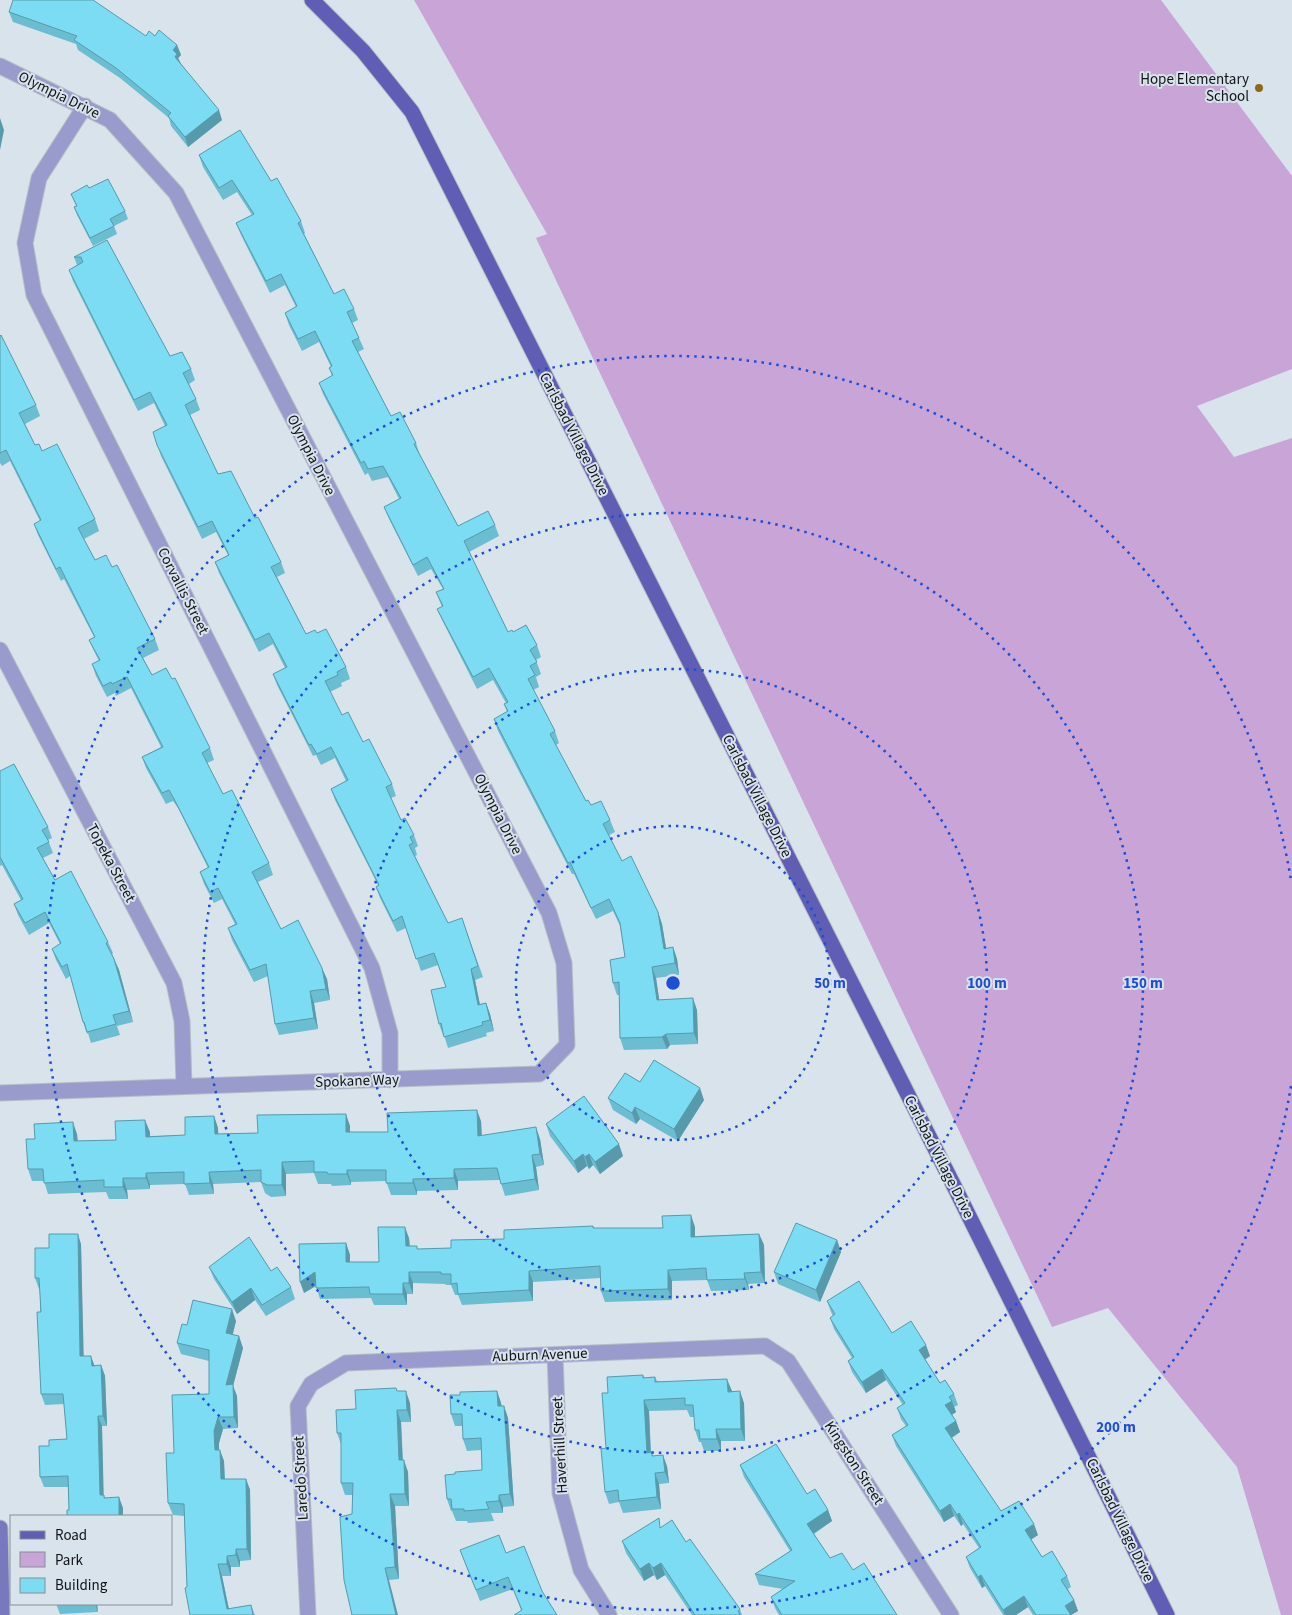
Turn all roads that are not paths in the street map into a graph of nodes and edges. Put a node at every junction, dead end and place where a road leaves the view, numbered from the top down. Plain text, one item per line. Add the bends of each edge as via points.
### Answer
1 (312, 0) edge
2 (0, 66) edge
3 (85, 106) junction
4 (0, 650) edge
5 (549, 913) joint
6 (390, 1080) junction
7 (184, 1086) junction
8 (0, 1093) edge
9 (734, 1348) joint
10 (555, 1355) junction
11 (346, 1363) joint
12 (0, 1528) edge
13 (2, 1615) edge
14 (308, 1615) edge
15 (609, 1615) edge
16 (951, 1615) edge
17 (1167, 1615) edge

1 - 17 main road, Carlsbad Village Drive via 363,51 412,112
2 - 3 street, Olympia Drive
3 - 5 street, Olympia Drive via 110,120 176,193
3 - 6 street, Corvallis Street via 39,178 26,244 34,295 372,968 390,1033
4 - 7 street, Topeka Street via 174,983 182,1022
5 - 6 street, Spokane Way via 564,963 567,1045 539,1074
6 - 7 street, Spokane Way
7 - 8 street, Spokane Way
9 - 10 street, Auburn Avenue
9 - 16 street, Kingston Street via 765,1346 788,1361
10 - 11 street, Auburn Avenue
10 - 15 street, Haverhill Street via 560,1493 581,1570
11 - 14 street, Laredo Street via 311,1384 298,1406
12 - 13 main road

